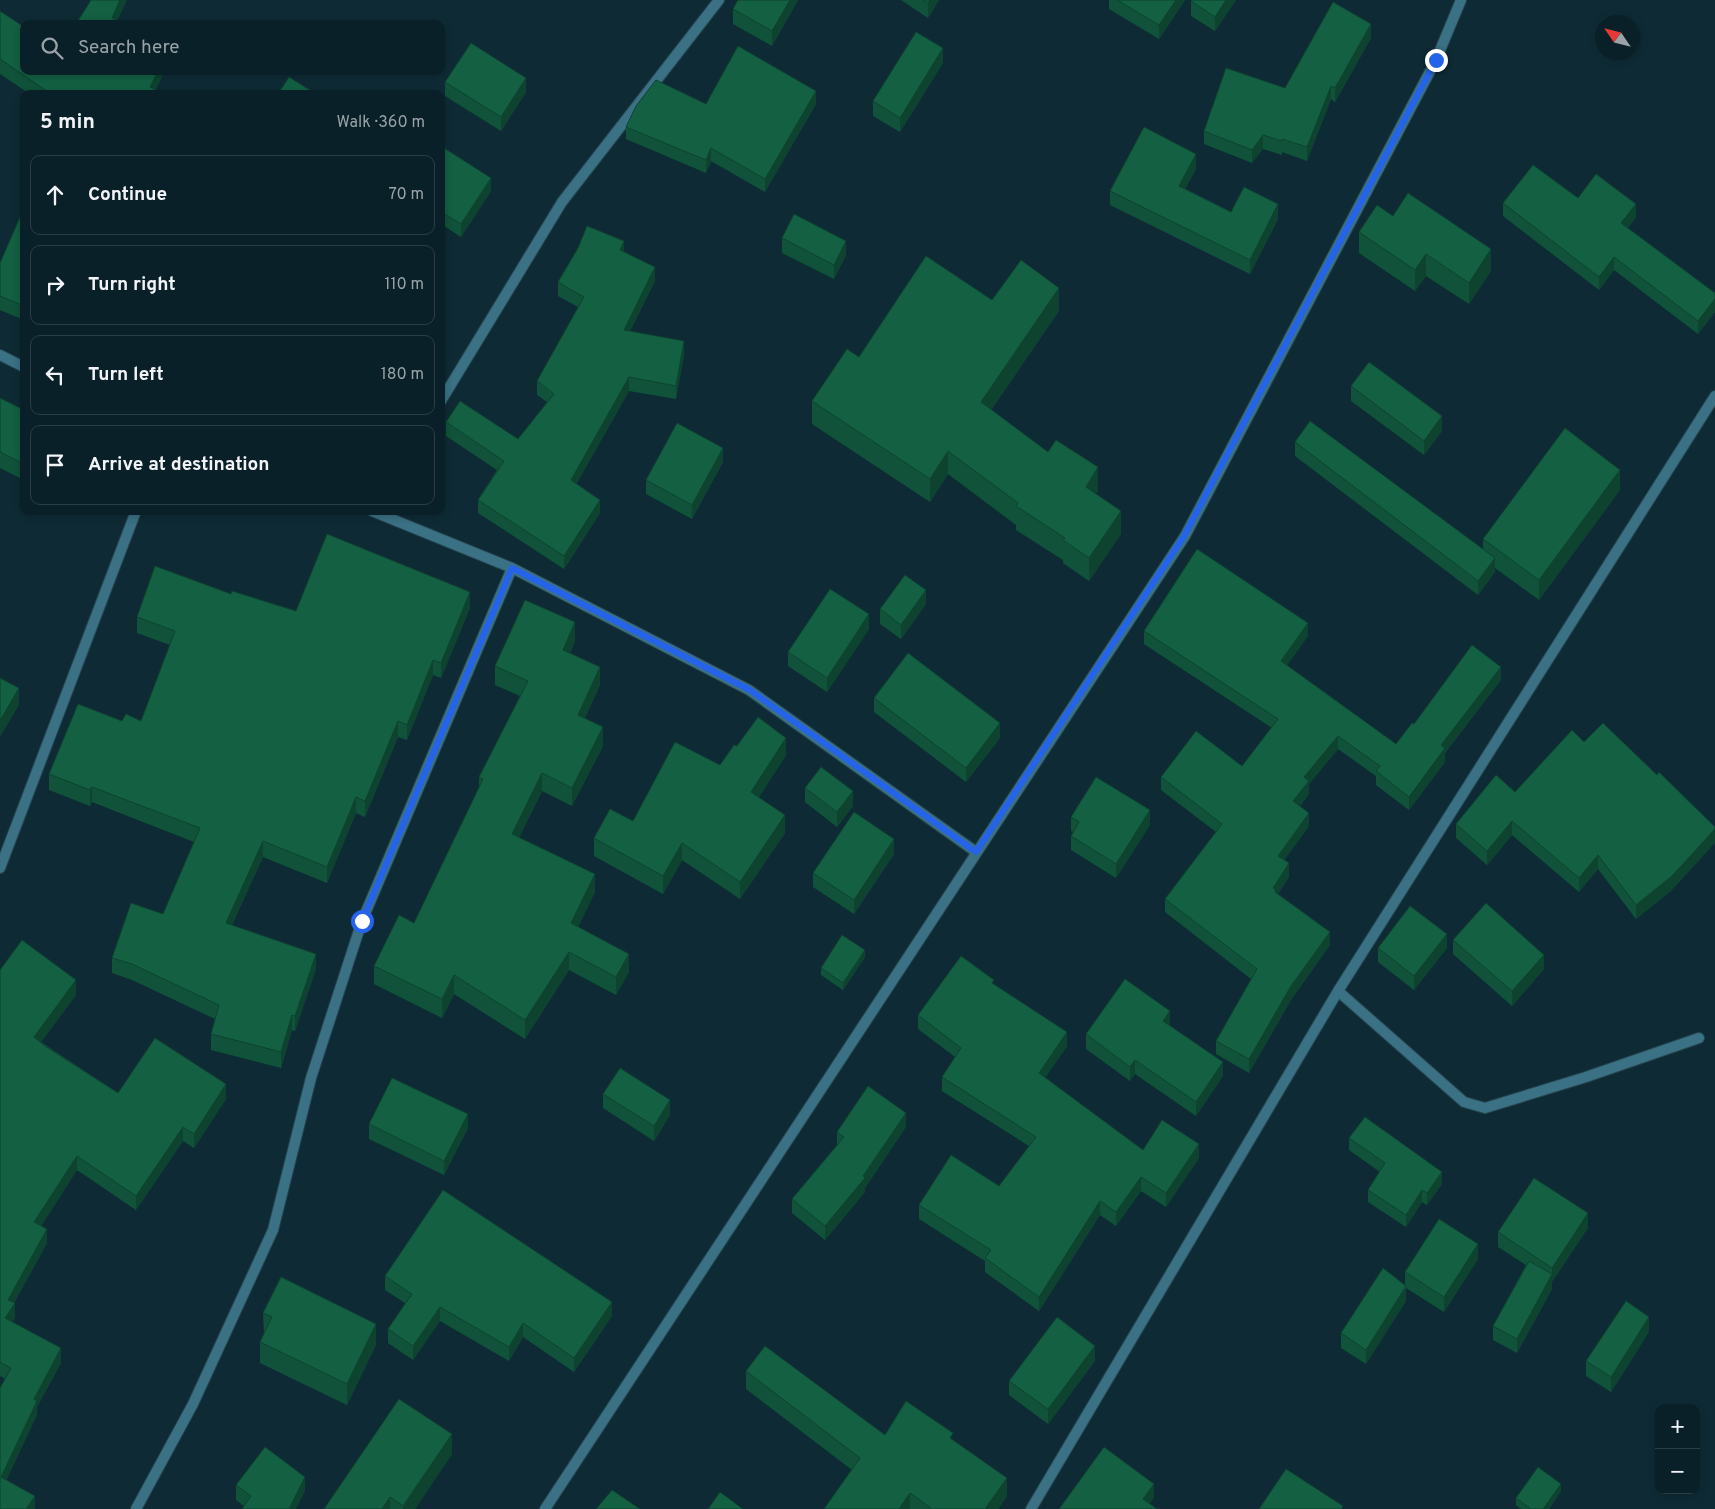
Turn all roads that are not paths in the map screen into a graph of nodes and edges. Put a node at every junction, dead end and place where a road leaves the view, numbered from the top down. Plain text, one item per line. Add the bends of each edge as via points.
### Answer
1 (719, 0) edge
2 (1461, 0) edge
3 (0, 355) edge
4 (20, 365) edge
5 (445, 394) edge
6 (1715, 396) edge
7 (134, 515) edge
8 (380, 515) edge
9 (512, 568) junction
10 (976, 852) junction
11 (0, 868) edge
12 (1338, 991) junction
13 (1699, 1038) dead end
14 (136, 1509) edge
15 (545, 1509) edge
16 (1031, 1509) edge

1 - 5 street via 562,202
2 - 10 street via 1436,60 1184,536
3 - 4 street
6 - 12 street
7 - 11 street
8 - 9 street
9 - 10 street via 750,690
9 - 14 street via 362,921 311,1078 273,1230 193,1404
10 - 15 street
12 - 13 street via 1464,1102 1485,1108 1586,1078
12 - 16 street

